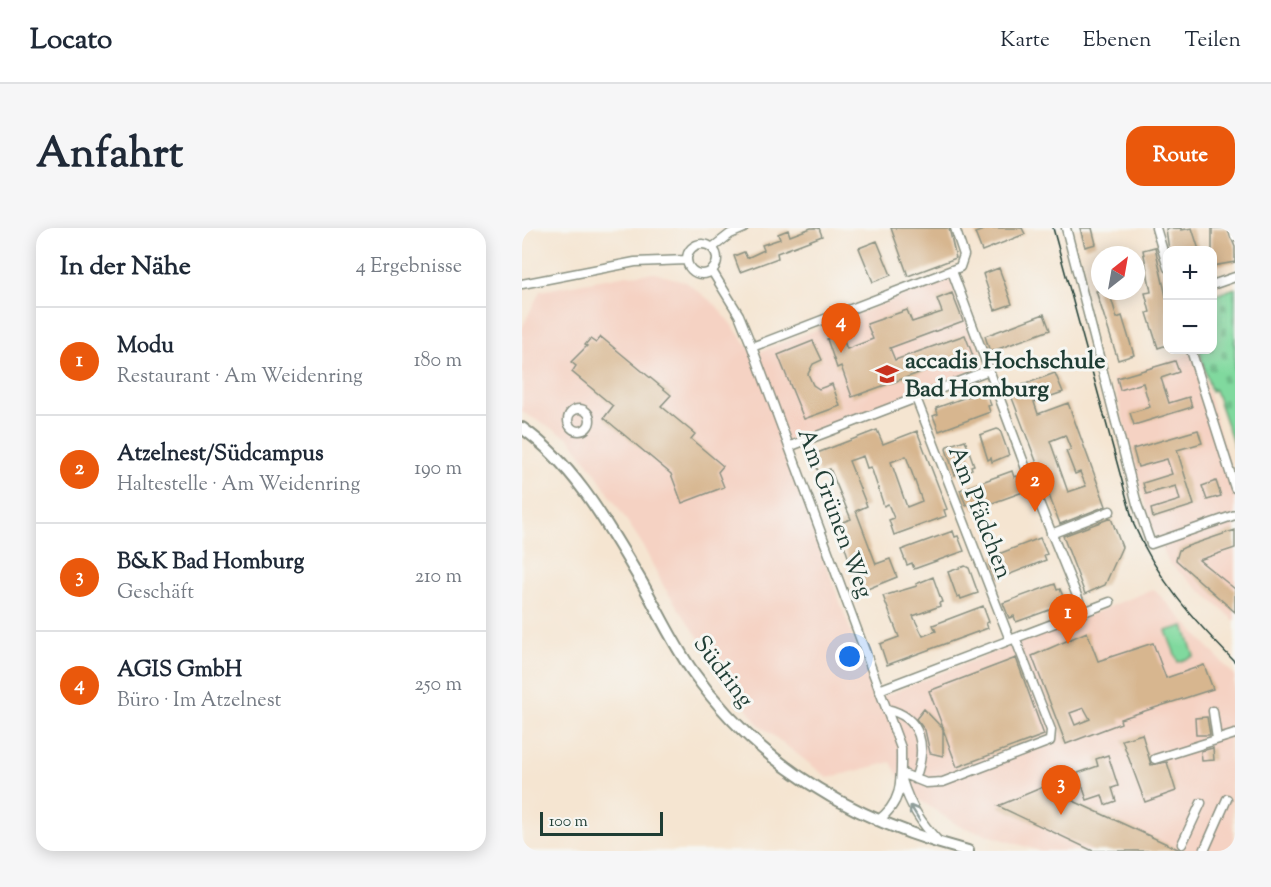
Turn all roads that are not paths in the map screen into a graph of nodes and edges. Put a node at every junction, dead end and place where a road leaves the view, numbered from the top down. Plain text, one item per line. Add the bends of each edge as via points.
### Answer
1 (744, 228) edge
2 (955, 228) edge
3 (1066, 228) edge
4 (1156, 228) edge
5 (1233, 228) edge
6 (1235, 236) edge
7 (712, 248) junction
8 (1163, 253) edge
9 (687, 260) junction
10 (712, 271) junction
11 (952, 271) junction
12 (1235, 277) edge
13 (1217, 283) edge
14 (522, 284) edge
15 (752, 347) junction
16 (1192, 354) edge
17 (989, 370) junction
18 (916, 398) junction
19 (522, 427) edge
20 (791, 446) junction
21 (1235, 488) edge
22 (1110, 511) dead end
23 (1235, 514) edge
24 (1051, 534) junction
25 (1110, 602) dead end
26 (1084, 613) junction
27 (1013, 639) junction
28 (879, 690) junction
29 (886, 709) junction
30 (1214, 711) dead end
31 (1235, 734) edge
32 (1217, 739) junction
33 (1155, 759) dead end
34 (901, 775) junction
35 (915, 779) junction
36 (1227, 799) dead end
37 (1201, 803) dead end
38 (877, 821) junction
39 (940, 844) junction
40 (1182, 844) dead end
41 (968, 851) edge
42 (1204, 851) edge

1 - 7 street
2 - 11 street via 963,259 960,267
3 - 23 street via 1137,504 1152,544
4 - 8 street
5 - 6 street
7 - 9 street via 697,245
7 - 10 street via 717,257
9 - 10 street via 694,272
9 - 14 street via 635,262
10 - 15 street, Am Grünen Weg via 739,315
11 - 15 street
11 - 17 street
12 - 13 street
15 - 20 street, Am Grünen Weg
16 - 21 street
17 - 18 street
17 - 24 street
18 - 20 street
18 - 27 street, Am Pfädchen
19 - 38 main road, Südring via 554,456 595,506 693,671 726,712 779,764 833,799
20 - 28 street, Am Grünen Weg
22 - 24 street
24 - 26 street
25 - 26 street
26 - 27 street
27 - 28 street
27 - 35 street, Am Pfädchen via 1051,730 1050,741 943,782
28 - 29 street, Am Grünen Weg
29 - 34 street, Am Grünen Weg via 901,748
29 - 35 street via 902,712 915,729 923,751
30 - 32 street
31 - 32 street
32 - 33 street
34 - 35 street
34 - 38 street, Am Grünen Weg via 891,811
39 -> 34 street, Am Grünen Weg via 908,802
36 - 42 street
37 - 40 street
38 - 39 main road, Südring
39 - 41 main road, Südring

